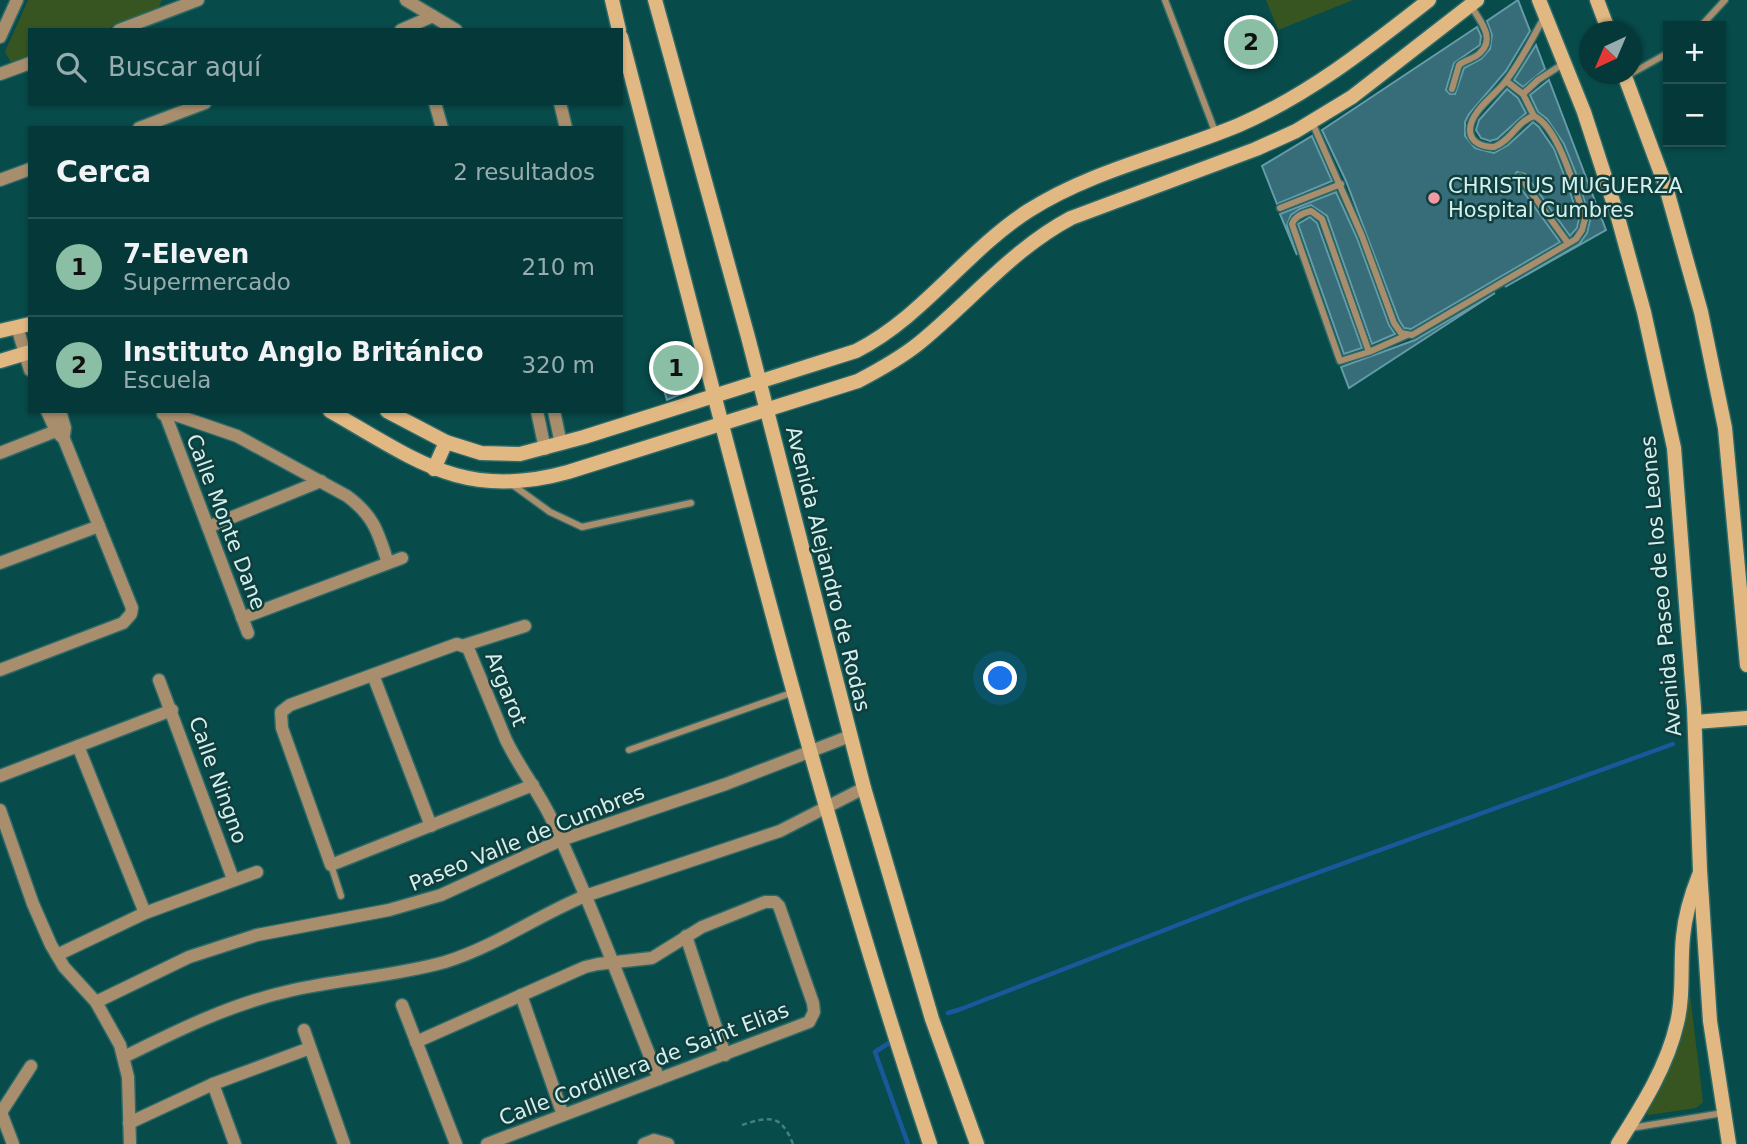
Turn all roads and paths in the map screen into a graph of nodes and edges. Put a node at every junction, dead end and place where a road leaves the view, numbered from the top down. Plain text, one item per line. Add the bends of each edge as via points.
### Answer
1 (17, 0) edge
2 (198, 0) edge
3 (406, 0) edge
4 (612, 0) edge
5 (655, 0) edge
6 (1165, 0) edge
7 (1429, 0) edge
8 (1539, 0) edge
9 (1597, 0) edge
10 (1725, 0) edge
11 (1474, 2) edge
12 (433, 16) junction
13 (1545, 16) junction
14 (1605, 21) edge
15 (1706, 21) edge
16 (124, 28) edge
17 (406, 28) edge
18 (453, 28) edge
19 (619, 28) edge
20 (0, 37) edge
21 (623, 51) edge
22 (1663, 56) edge
23 (1564, 62) junction
24 (28, 64) edge
25 (1642, 66) edge
26 (0, 74) edge
27 (1506, 81) junction
28 (1628, 84) edge
29 (1452, 89) dead end
30 (1523, 94) junction
31 (200, 105) edge
32 (436, 105) edge
33 (560, 105) edge
34 (1534, 116) junction
35 (1312, 122) junction
36 (144, 126) edge
37 (441, 126) edge
38 (566, 126) edge
39 (1216, 134) junction
40 (28, 170) edge
41 (1520, 177) dead end
42 (0, 180) edge
43 (1341, 184) junction
44 (1280, 208) dead end
45 (1568, 243) junction
46 (23, 325) edge
47 (0, 331) edge
48 (1407, 335) junction
49 (1369, 352) junction
50 (27, 353) edge
51 (0, 361) edge
52 (759, 382) junction
53 (715, 395) junction
54 (766, 410) junction
55 (48, 413) edge
56 (60, 413) edge
57 (334, 413) edge
58 (391, 413) edge
59 (537, 413) edge
60 (554, 413) edge
61 (170, 415) edge
62 (722, 424) junction
63 (61, 432) junction
64 (446, 442) junction
65 (561, 444) junction
66 (545, 449) junction
67 (0, 453) edge
68 (434, 469) junction
69 (321, 481) junction
70 (508, 482) junction
71 (691, 503) dead end
72 (99, 526) junction
73 (208, 527) junction
74 (402, 558) dead end
75 (0, 563) edge
76 (388, 563) junction
77 (242, 618) junction
78 (525, 626) dead end
79 (248, 633) dead end
80 (465, 645) junction
81 (1747, 664) edge
82 (0, 670) edge
83 (373, 675) junction
84 (159, 680) dead end
85 (794, 692) junction
86 (172, 710) junction
87 (1747, 718) edge
88 (1695, 722) junction
89 (850, 736) junction
90 (78, 746) junction
91 (629, 750) dead end
92 (810, 752) junction
93 (0, 776) edge
94 (533, 785) junction
95 (864, 788) junction
96 (826, 808) junction
97 (0, 810) edge
98 (431, 826) junction
99 (561, 841) junction
100 (331, 865) junction
101 (1700, 870) junction
102 (257, 872) dead end
103 (233, 879) junction
104 (341, 896) dead end
105 (585, 896) junction
106 (145, 913) junction
107 (686, 936) junction
108 (57, 955) junction
109 (613, 962) junction
110 (521, 995) junction
111 (96, 1002) junction
112 (402, 1004) dead end
113 (304, 1030) dead end
114 (416, 1042) junction
115 (310, 1048) junction
116 (725, 1055) junction
117 (124, 1057) junction
118 (31, 1066) dead end
119 (659, 1079) junction
120 (214, 1084) junction
121 (0, 1112) edge
122 (1723, 1113) junction
123 (563, 1115) junction
124 (129, 1123) junction
125 (742, 1125) dead end
126 (1628, 1129) junction
127 (667, 1143) edge
128 (13, 1144) edge
129 (130, 1144) edge
130 (235, 1144) edge
131 (344, 1144) edge
132 (456, 1144) edge
133 (487, 1144) edge
134 (644, 1144) edge
135 (793, 1144) edge
136 (930, 1144) edge
137 (977, 1144) edge
138 (1618, 1144) edge
139 (1729, 1144) edge

1 - 20 street
2 - 16 street
3 - 12 street
4 - 19 street
5 - 52 street, Avenida Alejandro de Rodas
6 - 39 lane
7 - 39 street via 1321,82
8 - 13 street, Avenida Paseo de los Leones
9 - 14 street
10 - 15 lane
11 - 29 lane via 1486,44 1459,65
11 - 35 street via 1352,97
12 - 17 street
12 - 18 street
13 - 23 street, Avenida Paseo de los Leones
13 - 27 lane
21 - 53 street
22 - 25 lane
23 - 30 lane
23 - 88 street, Avenida Paseo de los Leones via 1617,214 1674,448
24 - 26 street
27 - 30 lane
27 - 34 lane via 1472,122 1475,140 1483,147 1498,146
28 - 81 street via 1666,187 1707,338 1725,428
30 - 34 lane
31 - 36 street
32 - 37 street
33 - 38 street
34 - 45 lane via 1554,134 1585,219 1576,239
35 - 43 lane
35 - 54 street via 1256,149 1071,218 1024,247 897,359 858,381
39 - 52 street via 1051,198 989,240 873,342
40 - 42 street
41 - 45 lane
43 - 44 lane
43 - 48 lane via 1394,323
45 - 48 lane
46 - 47 street
46 - 50 street
48 - 49 lane
49 - 49 lane via 1322,219 1311,211 1303,213 1292,224 1340,361
50 - 51 street
52 - 53 street
52 - 54 street, Avenida Alejandro de Rodas
53 - 62 street
53 - 65 street
54 - 62 street
54 - 89 street, Avenida Alejandro de Rodas
55 - 63 street
56 - 63 street
57 - 68 street
58 - 64 street
59 - 66 street
60 - 65 street
61 - 69 street via 237,436
61 - 73 street, Calle Monte Dane via 177,450
62 - 70 street via 544,479
62 - 85 street
63 - 67 street
63 - 72 street
64 - 66 street via 503,455
64 - 68 street
65 - 66 street
68 - 70 street via 471,480
69 - 73 street
69 - 76 street via 366,512
70 - 71 lane via 582,527
72 - 75 street
72 - 82 street via 132,608 128,619
73 - 77 street, Calle Monte Dane
74 - 76 street
76 - 77 street
77 - 79 street, Calle Monte Dane
78 - 80 street
80 - 83 street, Argarot
80 - 94 street, Argarot via 506,740
83 - 98 street
83 - 100 street, Argarot via 287,706 280,715
84 - 86 street
85 - 91 lane
85 - 92 street
86 - 90 street, Calle Ningno
86 - 103 street, Calle Ningno
87 - 88 street
88 - 101 street, Avenida Paseo de los Leones
89 - 92 street, Paseo Valle de Cumbres
89 - 95 street, Avenida Alejandro de Rodas
90 - 93 street, Calle Ningno
90 - 106 street
92 - 96 street
92 - 99 street, Paseo Valle de Cumbres
94 - 98 street
94 - 99 street, Argarot
95 - 96 street
95 - 137 street, Avenida Alejandro de Rodas via 932,1019
96 - 105 street via 768,835
96 - 136 street
97 - 108 street via 33,904
98 - 100 street
99 - 105 street, Argarot
99 - 111 street, Paseo Valle de Cumbres via 431,899 257,935 190,957
100 - 104 lane
101 - 122 street, Avenida Paseo de los Leones via 1710,1021
101 - 126 street via 1686,915 1677,1023 1660,1072
102 - 103 street
103 - 106 street
105 - 109 street, Argarot
105 - 117 street via 465,955 255,1000
106 - 108 street
107 - 109 street via 652,958
107 - 116 street
107 - 116 street, Calle Cordillera de Saint Elias via 765,902 775,902 782,909 813,1003 813,1018 805,1025
108 - 111 street
109 - 110 street via 585,967
109 - 119 street, Argarot
110 - 114 street
110 - 123 street
111 - 117 street
112 - 114 street
113 - 115 street
114 - 132 street
115 - 120 street
115 - 131 street
116 - 119 street, Calle Cordillera de Saint Elias
117 - 124 street
118 - 121 street
119 - 123 street, Calle Cordillera de Saint Elias
120 - 124 street
120 - 130 street
121 - 128 street
122 - 126 lane
122 - 139 street, Avenida Paseo de los Leones
123 - 133 street, Calle Cordillera de Saint Elias
124 - 129 street
125 - 135 path via 772,1118 781,1122
126 - 138 street
127 - 134 street via 654,1140

